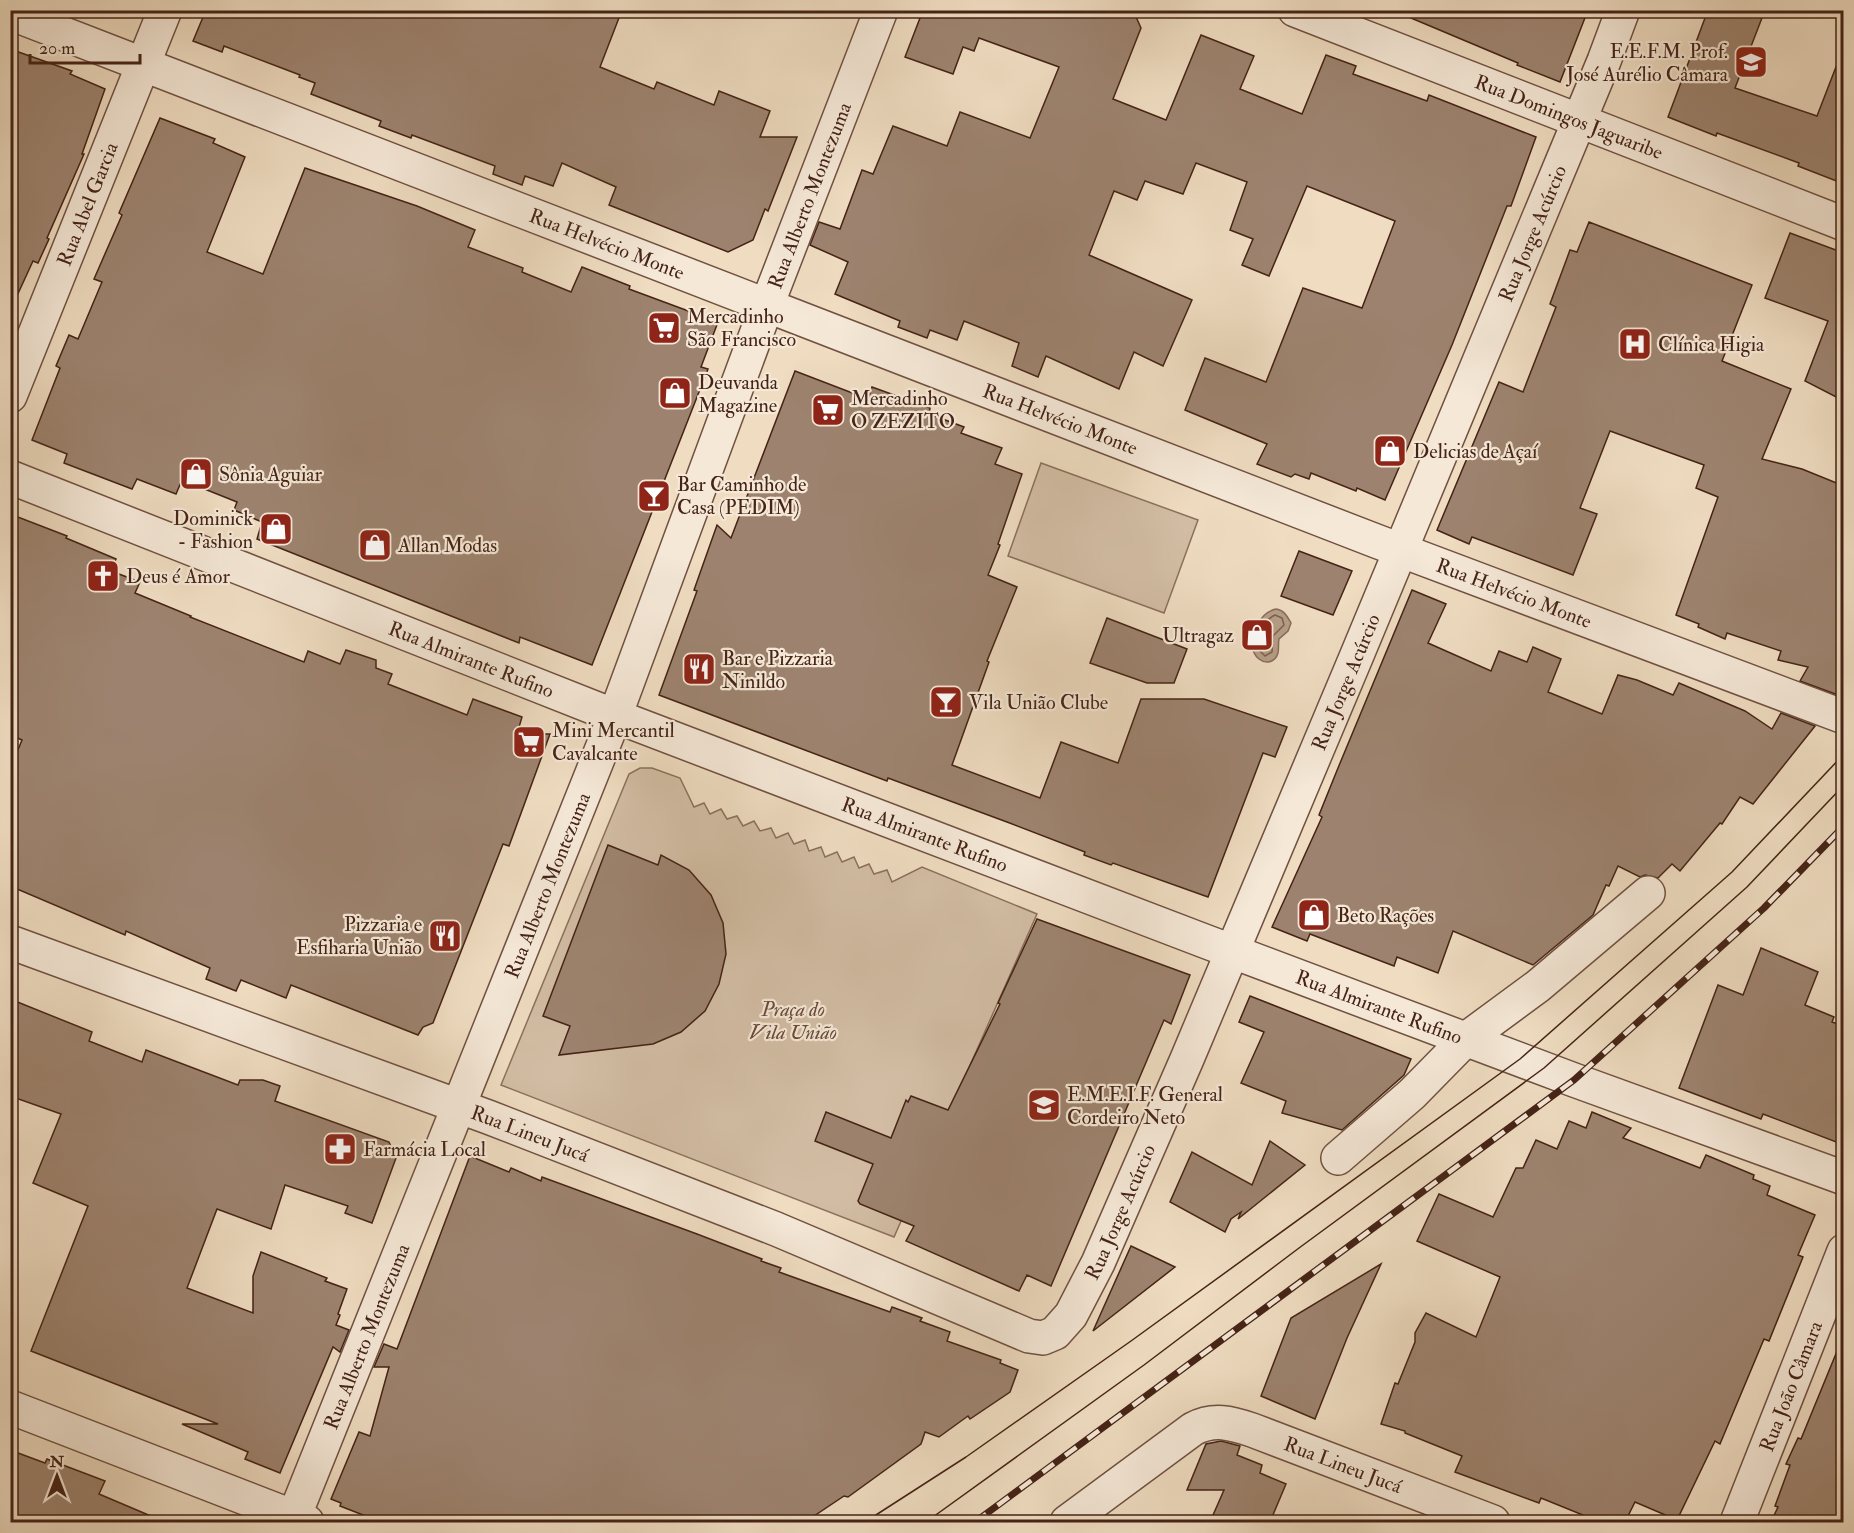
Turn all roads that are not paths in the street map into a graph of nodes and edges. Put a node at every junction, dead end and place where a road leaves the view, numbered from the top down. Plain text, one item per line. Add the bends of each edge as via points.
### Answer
1 (165, 10) edge
2 (881, 10) edge
3 (1295, 10) edge
4 (1623, 10) edge
5 (10, 13) edge
6 (144, 64) junction
7 (1578, 122) junction
8 (1844, 225) edge
9 (767, 305) junction
10 (10, 396) edge
11 (10, 477) edge
12 (1400, 550) junction
13 (615, 716) junction
14 (1844, 717) edge
15 (1648, 893) dead end
16 (10, 942) edge
17 (1232, 951) junction
18 (1466, 1039) junction
19 (458, 1105) junction
20 (1338, 1158) dead end
21 (1844, 1178) edge
22 (1844, 1251) edge
23 (1043, 1338) joint
24 (10, 1407) edge
25 (298, 1521) edge
26 (1067, 1522) edge
27 (1493, 1522) edge
28 (1737, 1522) edge

1 - 6 street, Rua Abel Garcia
2 - 9 street, Rua Alberto Montezuma
3 - 7 street, Rua Domingos Jaguaribe
4 - 7 street, Rua Jorge Acúrcio
5 - 6 street, Rua Helvécio Monte
6 - 9 street, Rua Helvécio Monte
6 - 10 street, Rua Abel Garcia
7 - 8 street, Rua Domingos Jaguaribe
7 - 12 street, Rua Jorge Acúrcio
9 - 12 street, Rua Helvécio Monte
9 - 13 street, Rua Alberto Montezuma
11 - 13 street, Rua Almirante Rufino
12 - 14 street, Rua Helvécio Monte
12 - 17 street, Rua Jorge Acúrcio
13 - 17 street, Rua Almirante Rufino
13 - 19 street, Rua Alberto Montezuma
15 - 18 street via 1546,979
16 - 19 street, Rua Lineu Jucá
17 - 18 street, Rua Almirante Rufino
17 - 23 street, Rua Jorge Acúrcio via 1098,1263 1071,1315 1055,1333
18 - 20 street via 1412,1094
18 - 21 street, Rua Almirante Rufino
19 - 23 street, Rua Lineu Jucá via 776,1229 1029,1336
19 - 25 street, Rua Alberto Montezuma
22 - 28 street, Rua João Câmara
24 - 25 street
26 - 27 street, Rua Lineu Jucá via 1193,1429 1210,1422 1227,1422 1252,1430

